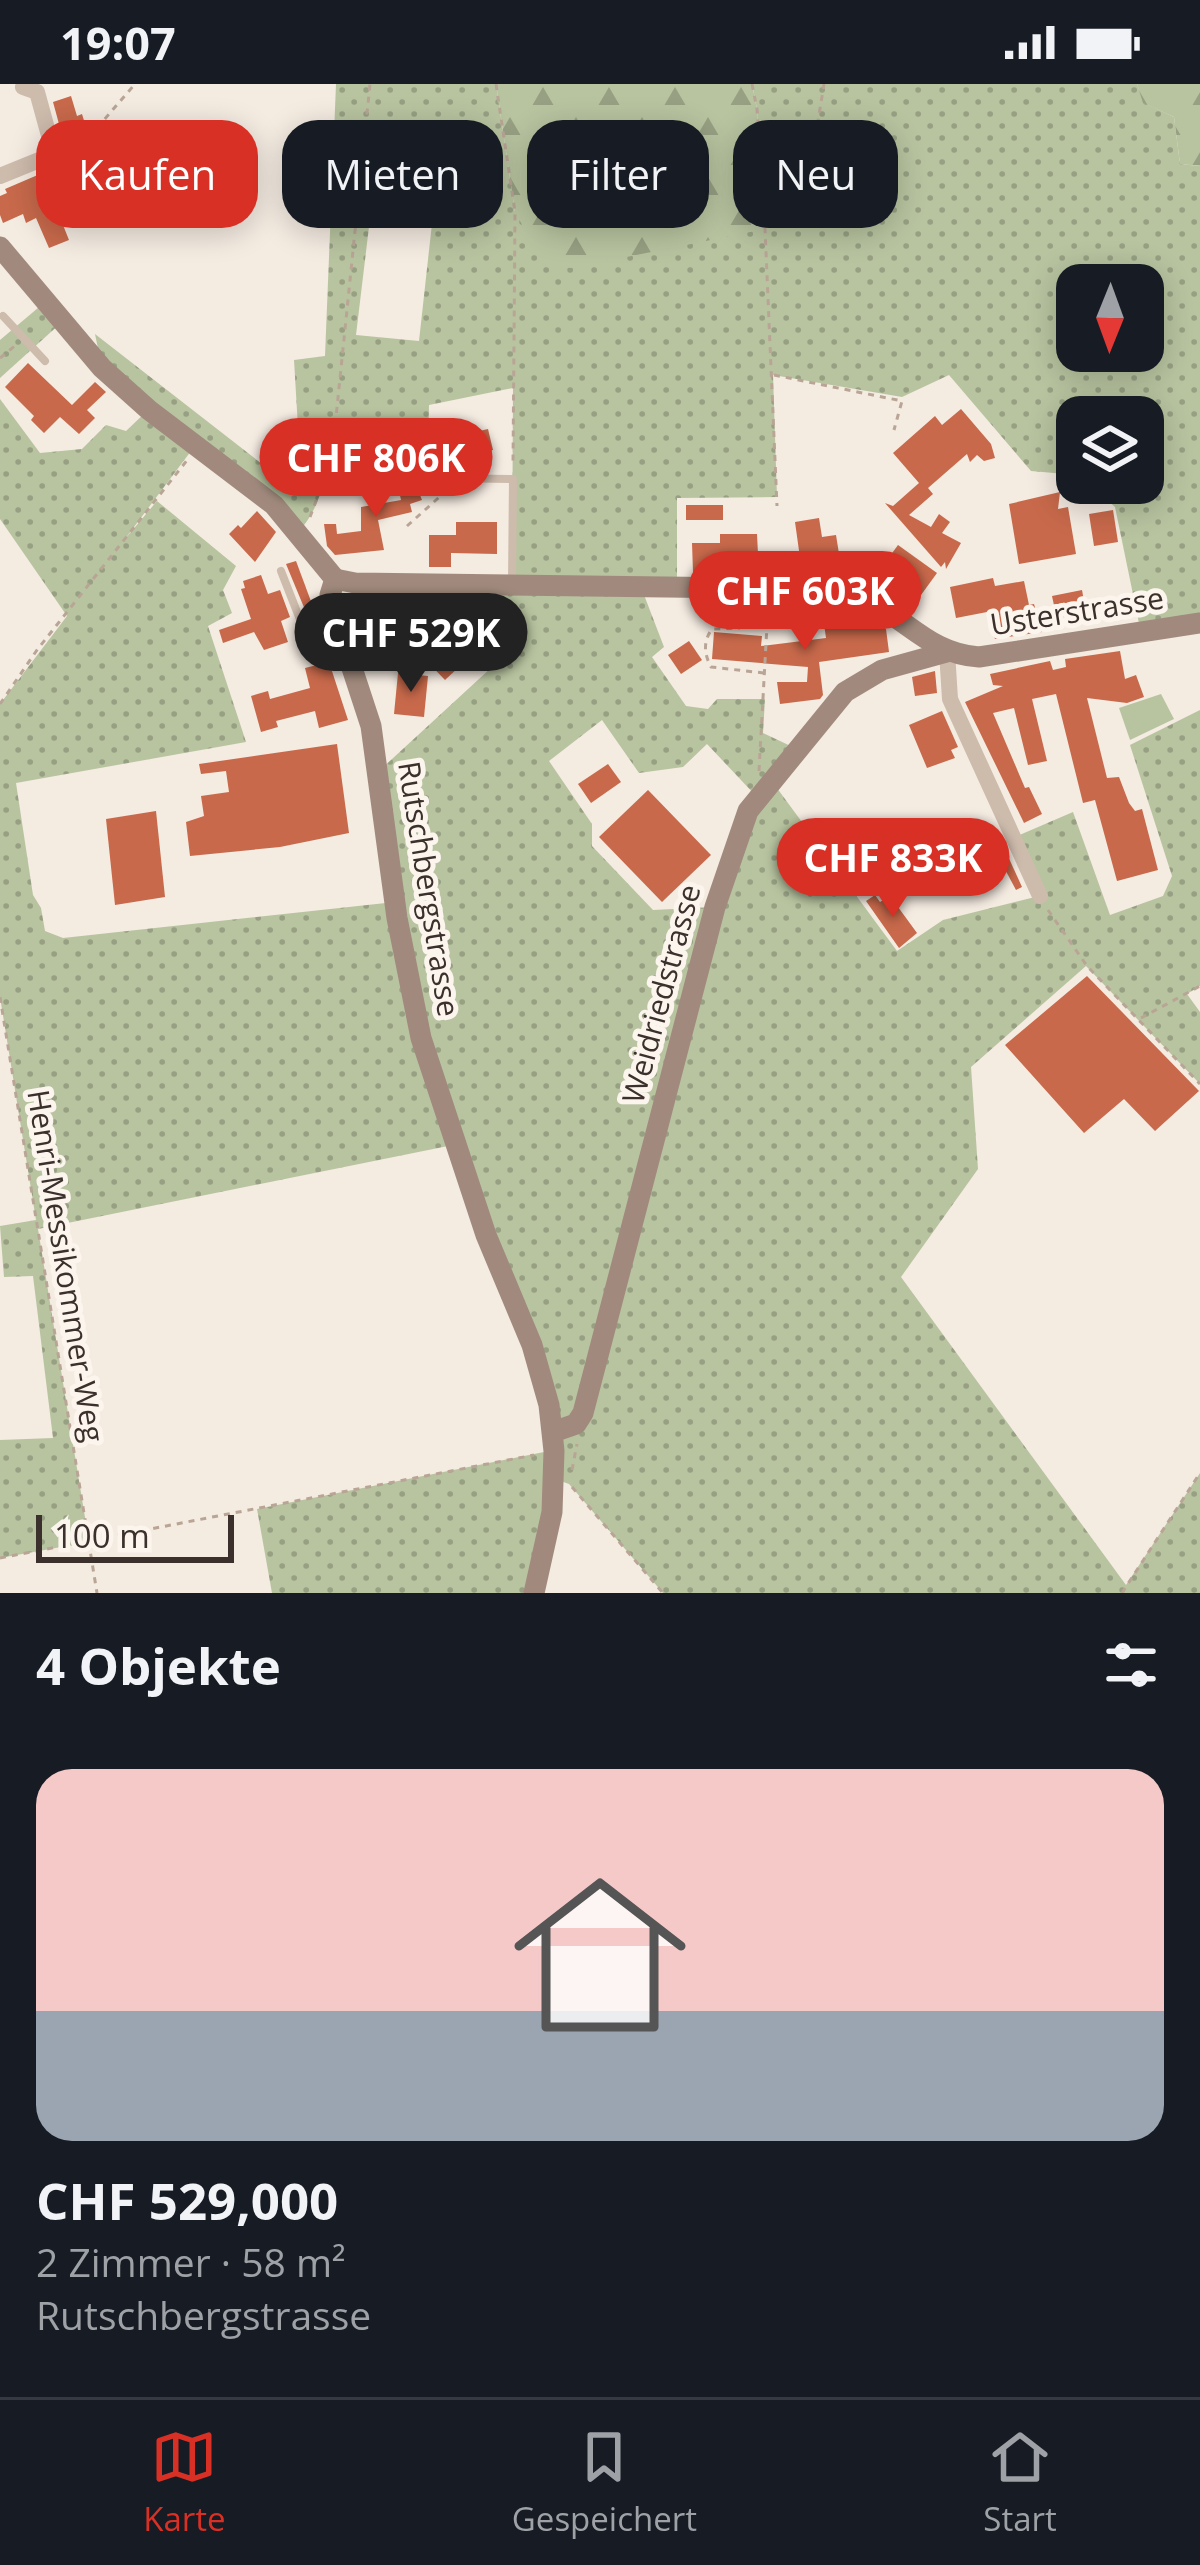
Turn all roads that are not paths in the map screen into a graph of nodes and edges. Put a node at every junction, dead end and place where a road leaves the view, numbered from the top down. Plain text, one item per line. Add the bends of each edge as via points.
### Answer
1 (23, 87) dead end
2 (0, 176) edge
3 (0, 248) edge
4 (3, 316) dead end
5 (45, 362) dead end
6 (444, 478) dead end
7 (281, 571) dead end
8 (334, 579) junction
9 (512, 584) junction
10 (1200, 623) edge
11 (340, 632) junction
12 (946, 652) junction
13 (1040, 896) road end
14 (554, 1442) junction
15 (533, 1593) edge

1 - 2 street via 37,92 54,154
3 - 8 street via 102,368 274,505
4 - 5 lane
6 - 9 lane via 513,479
7 - 11 lane via 310,645
8 - 9 street
8 - 11 street, Rutschbergstrasse
9 - 12 street via 830,589 866,597
10 - 12 street, Usterstrasse via 996,656
11 - 14 street, Rutschbergstrasse via 371,726 421,1038 532,1345
12 - 13 street via 950,699
12 - 14 street, Weidriedstrasse via 882,670 845,692 757,797 715,907 583,1412
14 - 15 street, Rutschbergstrasse via 552,1512

